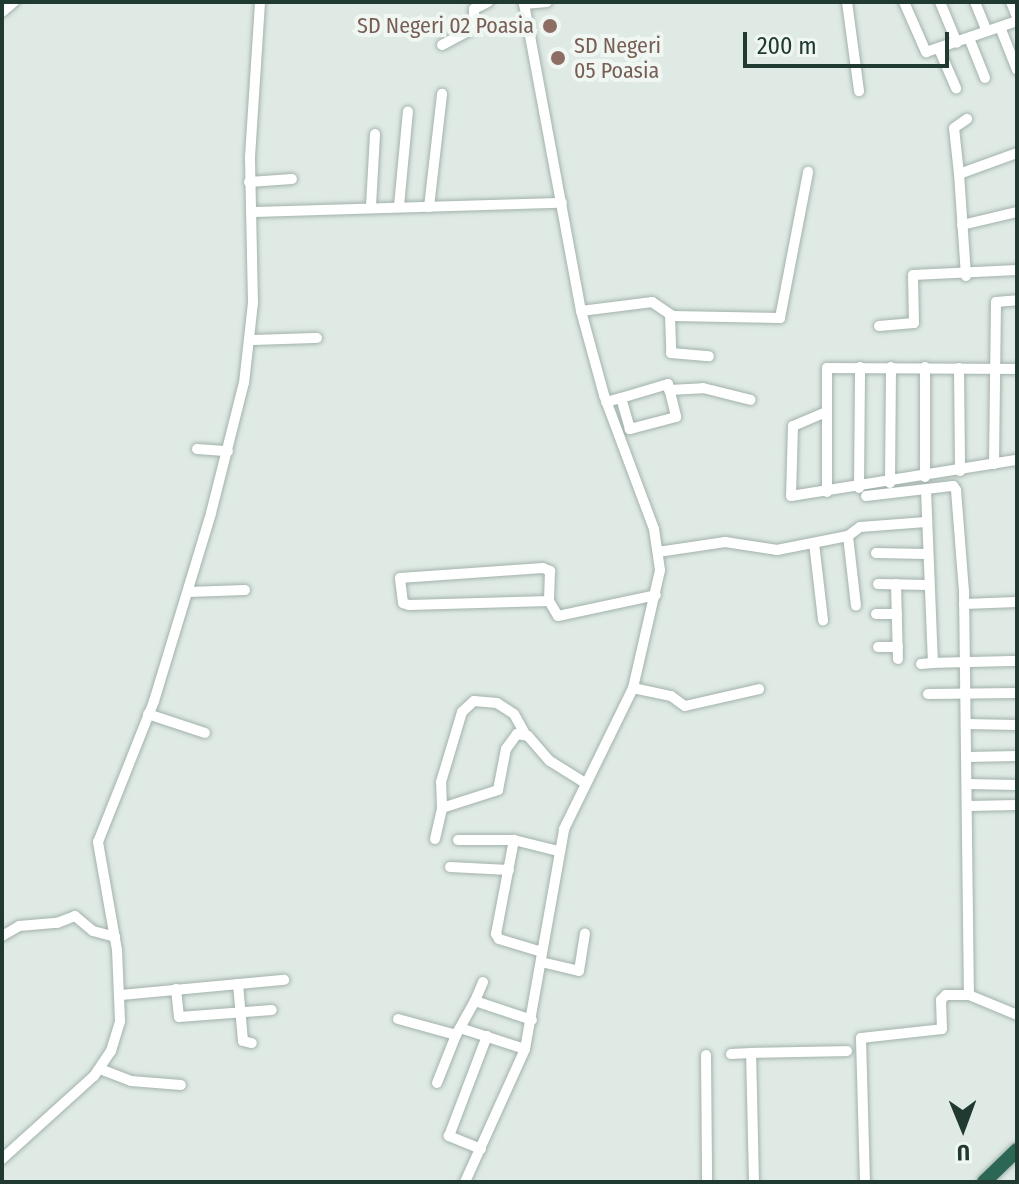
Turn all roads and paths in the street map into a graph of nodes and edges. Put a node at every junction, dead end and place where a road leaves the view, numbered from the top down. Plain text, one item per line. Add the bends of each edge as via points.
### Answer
1 (14, 2) edge
2 (260, 2) edge
3 (488, 2) edge
4 (547, 2) edge
5 (847, 2) edge
6 (904, 2) edge
7 (940, 2) edge
8 (975, 2) edge
9 (1011, 2) edge
10 (524, 3) edge
11 (2, 12) edge
12 (1017, 19) edge
13 (1000, 27) junction
14 (987, 31) junction
15 (969, 38) junction
16 (957, 43) junction
17 (442, 45) dead end
18 (939, 49) junction
19 (1017, 70) edge
20 (985, 78) dead end
21 (956, 88) dead end
22 (859, 91) dead end
23 (442, 94) dead end
24 (408, 111) dead end
25 (967, 119) dead end
26 (375, 134) dead end
27 (1017, 153) edge
28 (808, 172) dead end
29 (959, 174) junction
30 (292, 179) dead end
31 (249, 182) junction
32 (562, 203) junction
33 (371, 206) junction
34 (399, 206) junction
35 (429, 207) junction
36 (251, 212) junction
37 (1017, 212) edge
38 (962, 225) junction
39 (1017, 270) edge
40 (966, 276) junction
41 (1017, 300) edge
42 (581, 311) junction
43 (670, 315) junction
44 (879, 326) dead end
45 (317, 338) dead end
46 (250, 340) junction
47 (709, 356) dead end
48 (860, 367) junction
49 (891, 367) junction
50 (925, 367) junction
51 (959, 368) junction
52 (997, 369) junction
53 (1017, 369) edge
54 (669, 390) junction
55 (621, 398) junction
56 (751, 400) dead end
57 (606, 402) junction
58 (826, 412) junction
59 (197, 449) dead end
60 (228, 451) junction
61 (1017, 460) edge
62 (994, 464) junction
63 (960, 471) junction
64 (925, 477) junction
65 (890, 483) junction
66 (926, 490) junction
67 (827, 492) junction
68 (863, 492) junction
69 (926, 522) junction
70 (848, 536) junction
71 (814, 543) junction
72 (658, 552) junction
73 (876, 553) dead end
74 (926, 554) junction
75 (878, 584) dead end
76 (896, 584) junction
77 (928, 585) junction
78 (245, 590) dead end
79 (188, 592) junction
80 (656, 595) junction
81 (549, 601) junction
82 (1017, 602) edge
83 (964, 604) junction
84 (856, 606) dead end
85 (876, 614) dead end
86 (897, 614) junction
87 (823, 620) dead end
88 (878, 647) dead end
89 (898, 647) junction
90 (898, 659) dead end
91 (1017, 661) edge
92 (933, 663) junction
93 (964, 663) junction
94 (921, 664) dead end
95 (633, 688) junction
96 (759, 689) dead end
97 (1017, 693) edge
98 (928, 694) dead end
99 (965, 694) junction
100 (148, 714) junction
101 (966, 724) junction
102 (1017, 725) edge
103 (205, 733) dead end
104 (525, 734) junction
105 (1017, 756) edge
106 (967, 757) junction
107 (583, 782) junction
108 (968, 784) junction
109 (1017, 785) edge
110 (1017, 805) edge
111 (968, 806) junction
112 (442, 808) junction
113 (435, 839) dead end
114 (458, 840) dead end
115 (514, 840) junction
116 (558, 851) junction
117 (450, 867) dead end
118 (509, 870) junction
119 (585, 933) dead end
120 (2, 936) edge
121 (115, 937) junction
122 (542, 957) junction
123 (284, 980) dead end
124 (483, 982) dead end
125 (238, 984) junction
126 (176, 989) junction
127 (121, 995) junction
128 (969, 995) junction
129 (475, 1001) junction
130 (272, 1010) dead end
131 (241, 1012) junction
132 (1017, 1015) edge
133 (398, 1019) dead end
134 (532, 1020) junction
135 (458, 1031) junction
136 (487, 1036) junction
137 (252, 1043) dead end
138 (525, 1049) junction
139 (847, 1051) dead end
140 (751, 1053) junction
141 (731, 1054) dead end
142 (706, 1055) dead end
143 (100, 1069) junction
144 (437, 1083) dead end
145 (181, 1085) dead end
146 (481, 1149) junction
147 (1017, 1150) edge
148 (2, 1159) edge
149 (1017, 1161) edge
150 (465, 1182) edge
151 (707, 1182) edge
152 (754, 1182) edge
153 (865, 1182) edge
154 (984, 1182) edge
155 (996, 1182) edge

1 - 11 street
2 - 31 street
3 - 17 street via 474,9 474,28
4 - 10 street
5 - 22 street
6 - 18 street via 923,48
7 - 16 street
8 - 14 street
9 - 12 street
10 - 32 street
12 - 13 street
13 - 14 street
13 - 19 street
14 - 15 street
15 - 16 street
15 - 20 street
16 - 18 street
18 - 21 street
23 - 35 street
24 - 34 street
25 - 29 street via 954,128
26 - 33 street
27 - 29 street
28 - 43 street via 780,318
29 - 38 street
30 - 31 street
31 - 36 street
32 - 35 street
32 - 42 street
33 - 34 street
33 - 36 street
34 - 35 street
36 - 46 street
37 - 38 street
38 - 40 street
39 - 40 street
40 - 44 street via 913,275 914,323
41 - 52 street via 996,302
42 - 43 street via 652,302
42 - 57 street
43 - 47 street via 671,353
45 - 46 street
46 - 60 street
48 - 49 street
48 - 58 street via 827,368
48 - 68 street
49 - 50 street
49 - 65 street
50 - 51 street
50 - 64 street
51 - 52 street
51 - 63 street
52 - 53 street
52 - 62 street
54 - 55 street via 668,384
54 - 55 street via 676,417 630,429
54 - 56 street via 703,388
55 - 57 street
57 - 72 street
58 - 67 street
58 - 67 street via 793,426 791,496
59 - 60 street
60 - 79 street
61 - 62 street
62 - 63 street
63 - 64 street
64 - 65 street
65 - 68 street
66 - 68 street
66 - 69 street
66 - 83 street via 956,490
67 - 68 street
69 - 70 street via 860,527
69 - 74 street
70 - 71 street
70 - 84 street
71 - 72 street via 777,550 701,543
71 - 87 street
72 - 80 street
73 - 74 street
74 - 77 street
75 - 76 street
76 - 77 street
76 - 86 street
77 - 92 street
78 - 79 street
79 - 100 street
80 - 81 street via 558,616
80 - 95 street
81 - 81 street via 550,571 543,568 400,578 403,603 409,605
82 - 83 street
83 - 93 street
85 - 86 street
86 - 89 street
88 - 89 street
89 - 90 street
91 - 93 street
92 - 93 street
92 - 94 street
93 - 99 street
95 - 96 street via 671,696 685,706
95 - 107 street
97 - 99 street
98 - 99 street
99 - 101 street
100 - 103 street
100 - 121 street via 98,842
101 - 102 street
101 - 106 street
104 - 107 street via 550,761
104 - 112 street via 510,739 498,790
104 - 112 street via 514,714 497,703 474,701 462,712 441,782
105 - 106 street
106 - 108 street
107 - 116 street
108 - 109 street
108 - 111 street
110 - 111 street
111 - 128 street
112 - 113 street
114 - 115 street
115 - 116 street
115 - 118 street
116 - 122 street
117 - 118 street
118 - 122 street via 496,936
119 - 122 street via 579,971
120 - 121 street via 19,926 75,916 93,931
121 - 127 street
122 - 134 street
123 - 125 street
124 - 129 street
125 - 126 street
125 - 131 street
126 - 127 street
126 - 131 street via 179,1017
127 - 143 street via 115,1039
128 - 132 street
128 - 153 street via 942,997 942,1029 861,1038
129 - 134 street
129 - 135 street
130 - 131 street
131 - 137 street via 243,1041
133 - 135 street
134 - 138 street
135 - 136 street
135 - 144 street
136 - 138 street
136 - 146 street via 449,1136
138 - 146 street
139 - 140 street
140 - 141 street
140 - 152 street
142 - 151 street
143 - 145 street via 131,1081
143 - 148 street
146 - 150 street
147 - 154 highway
149 - 155 highway

